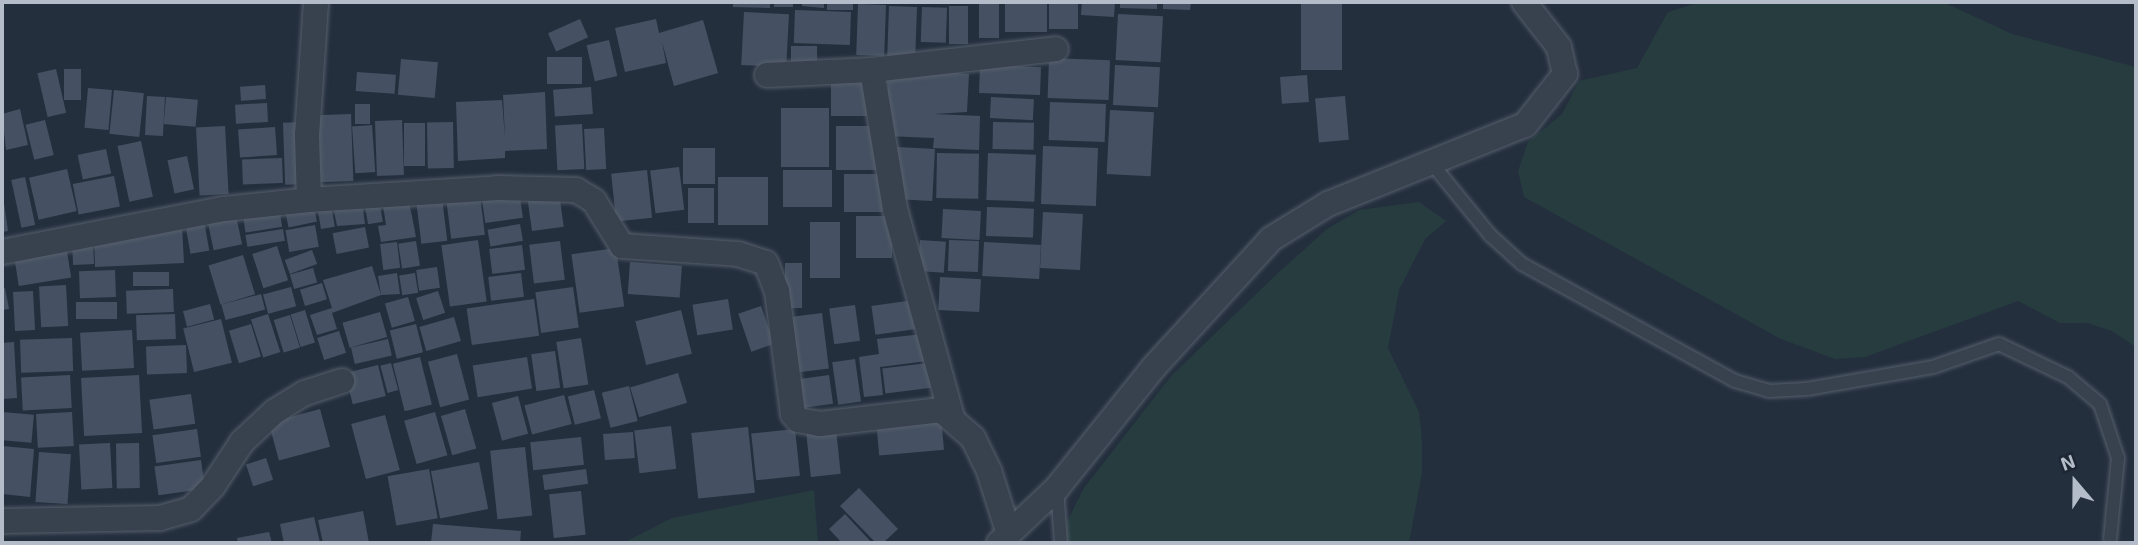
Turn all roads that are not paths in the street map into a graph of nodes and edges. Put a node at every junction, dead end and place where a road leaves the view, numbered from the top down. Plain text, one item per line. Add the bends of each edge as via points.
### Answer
1 (316, 2) edge
2 (1524, 2) edge
3 (1056, 49) dead end
4 (872, 70) junction
5 (767, 75) dead end
6 (1429, 160) junction
7 (309, 200) junction
8 (2, 252) edge
9 (342, 381) dead end
10 (952, 417) junction
11 (1057, 488) junction
12 (2, 521) edge
13 (1004, 539) edge
14 (2110, 539) dead end
15 (1061, 543) edge

1 - 7 street via 307,135
2 - 6 street via 1559,47 1565,74 1525,125
3 - 4 street
4 - 5 street
4 - 10 street via 895,209
6 - 11 street via 1328,204 1271,239 1153,368
6 - 14 lane via 1490,235 1522,264 1735,381 1769,391 1807,389 1933,367 1998,344 2068,377 2100,404 2118,458
7 - 8 street via 224,209
7 - 10 street via 498,188 576,190 594,201 622,246 738,254 766,263 777,292 793,414 798,420 820,424 941,410
9 - 12 street via 305,393 274,412 242,442 213,486 191,509 160,518
10 - 13 street via 973,438 984,460
11 - 13 street
11 - 15 lane

